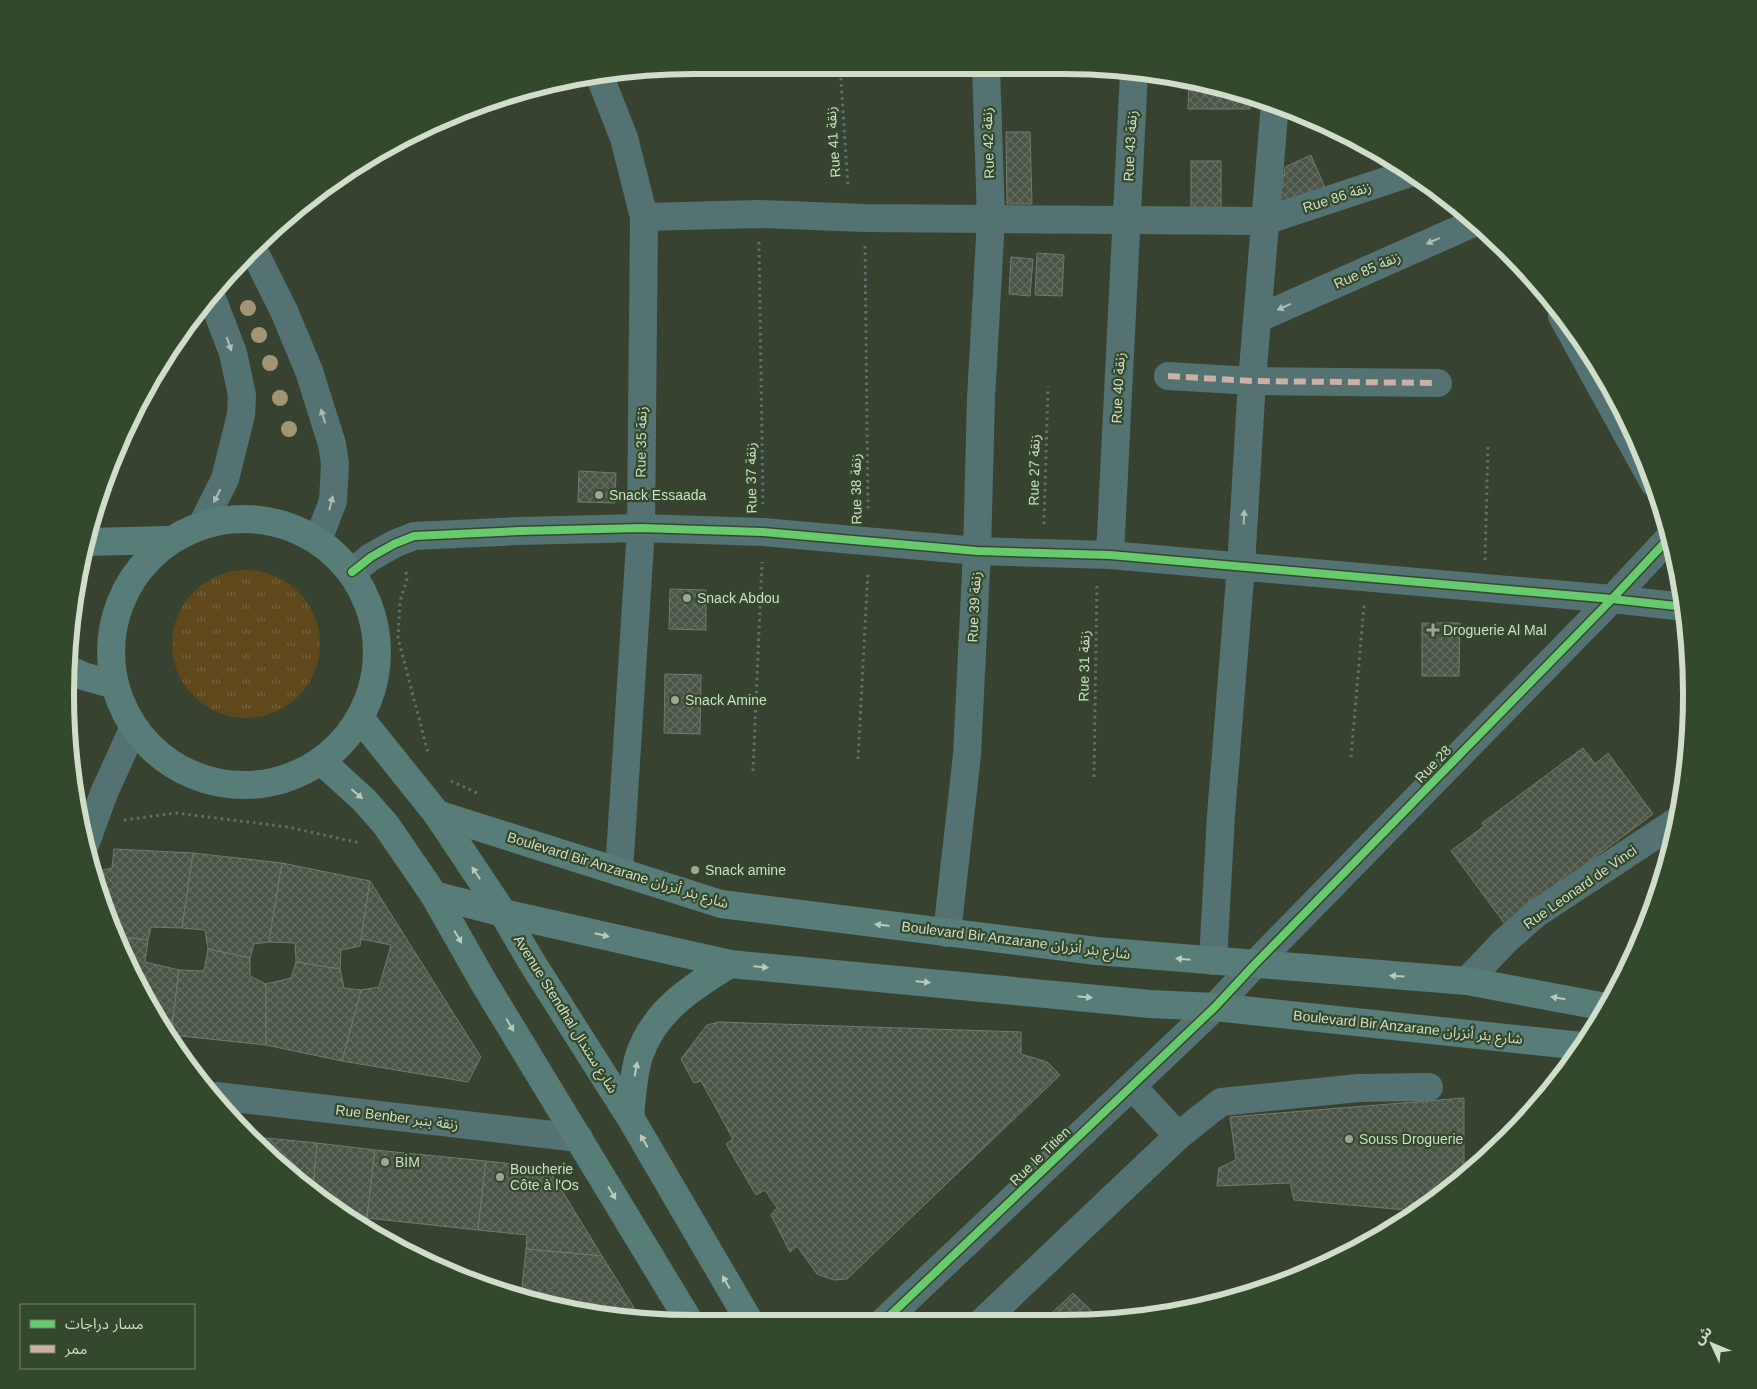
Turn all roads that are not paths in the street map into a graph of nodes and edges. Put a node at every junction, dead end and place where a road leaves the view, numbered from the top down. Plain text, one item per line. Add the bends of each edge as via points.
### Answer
1 (986, 74) edge
2 (1134, 78) edge
3 (601, 81) edge
4 (1274, 112) edge
5 (1403, 175) edge
6 (644, 217) junction
7 (990, 219) junction
8 (1126, 220) junction
9 (1264, 222) junction
10 (1469, 225) edge
11 (256, 256) edge
12 (214, 303) edge
13 (1257, 319) junction
14 (1168, 376) dead end
15 (1597, 379) edge
16 (1252, 381) junction
17 (1438, 383) dead end
18 (1606, 396) edge
19 (202, 525) junction
20 (640, 528) junction
21 (171, 540) junction
22 (318, 540) junction
23 (93, 542) edge
24 (1664, 543) edge
25 (977, 550) junction
26 (1104, 555) junction
27 (1241, 566) junction
28 (352, 572) junction
29 (1612, 599) junction
30 (1677, 606) edge
31 (75, 672) edge
32 (116, 685) junction
33 (360, 718) junction
34 (134, 727) junction
35 (321, 760) junction
36 (437, 814) junction
37 (1669, 826) edge
38 (90, 832) edge
39 (619, 872) junction
40 (434, 895) junction
41 (503, 913) junction
42 (947, 933) junction
43 (1213, 962) junction
44 (730, 964) junction
45 (1254, 965) junction
46 (1467, 981) junction
47 (1215, 1006) junction
48 (1600, 1006) edge
49 (1575, 1045) edge
50 (1132, 1086) junction
51 (1429, 1087) dead end
52 (222, 1097) edge
53 (630, 1117) junction
54 (1178, 1136) junction
55 (578, 1138) junction
56 (685, 1315) edge
57 (746, 1315) edge
58 (890, 1315) edge
59 (990, 1315) edge

1 - 7 street, Rue 42 زنقة
2 - 8 street, Rue 43 زنقة
3 - 6 street, Rue 35 زنقة via 624,138
4 - 9 street
5 - 9 street, Rue 86 زنقة
6 - 7 street, Rue 86 زنقة via 759,214
6 - 20 street, Rue 35 زنقة
7 - 8 street, Rue 86 زنقة
7 - 25 street, Rue 39 زنقة
8 - 9 street, Rue 86 زنقة
8 - 26 street, Rue 40 زنقة
9 - 13 street
10 -> 13 street, Rue 85 زنقة
22 -> 11 street via 333,501 335,464 332,444 309,371
12 -> 19 street via 233,353 242,395 241,415 226,479
13 - 16 street
14 - 16 street
15 - 18 street
16 - 17 street
27 -> 16 street
19 - 21 main road
19 - 22 main road via 231,519 262,519 291,526
20 - 25 street via 763,532
20 - 28 street via 414,536 371,557
20 - 39 street, Rue 35 زنقة
21 - 23 main road
21 - 32 main road via 141,568 120,604 111,644
22 - 28 main road
24 - 29 street, Rue 28
25 - 26 street
25 - 42 street, Rue 39 زنقة via 967,755
26 - 27 street
27 - 29 street
27 - 43 street
28 - 33 main road via 370,606 378,643 374,682
29 - 30 street
29 - 45 street, Rue 28
31 - 32 main road
32 - 34 main road
33 - 35 main road
33 - 36 main road, Avenue Stendhal شارع ستندال
34 - 35 main road via 152,748 181,769 220,782 262,784 303,771
34 - 38 street
35 -> 40 main road via 381,818
36 - 39 main road, Boulevard Bir Anzarane شارع بئر أنزران
41 -> 36 main road, Avenue Stendhal شارع ستندال
37 - 46 street, Rue Leonard de Vinci via 1537,913
42 -> 39 main road, Boulevard Bir Anzarane شارع بئر أنزران via 721,904
40 - 41 main road, Boulevard Bir Anzarane شارع بئر أنزران
40 -> 55 main road
41 -> 44 main road, Boulevard Bir Anzarane شارع بئر أنزران
41 - 53 main road, Avenue Stendhal شارع ستندال
43 -> 42 main road, Boulevard Bir Anzarane شارع بئر أنزران
43 - 45 main road, Boulevard Bir Anzarane شارع بئر أنزران
44 -> 47 main road, Boulevard Bir Anzarane شارع بئر أنزران via 1150,1004
53 -> 44 main road via 639,1057 653,1028 684,994
46 -> 45 main road, Boulevard Bir Anzarane شارع بئر أنزران
45 - 47 street, Rue 28
48 -> 46 main road, Boulevard Bir Anzarane شارع بئر أنزران
47 - 49 main road, Boulevard Bir Anzarane شارع بئر أنزران
47 - 50 street, Rue le Titien
50 - 54 street
50 - 58 street, Rue le Titien
51 - 54 street via 1358,1088 1221,1102
52 - 55 street, Rue Benber زنقة بنبر
57 -> 53 main road, Avenue Stendhal شارع ستندال
54 - 59 street
55 -> 56 main road

